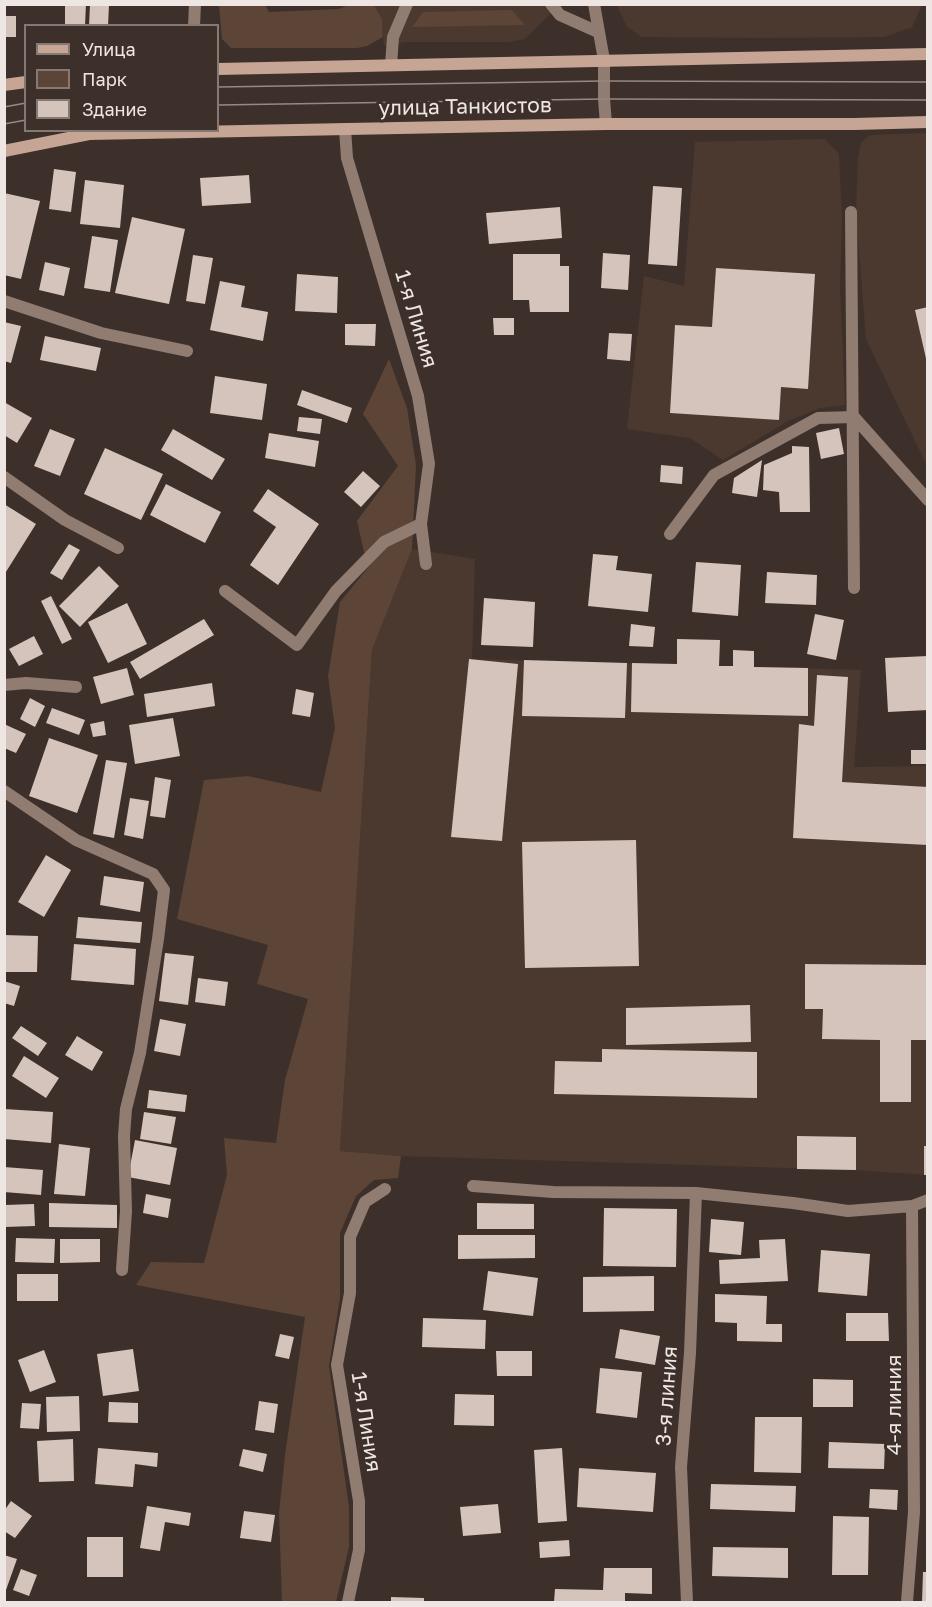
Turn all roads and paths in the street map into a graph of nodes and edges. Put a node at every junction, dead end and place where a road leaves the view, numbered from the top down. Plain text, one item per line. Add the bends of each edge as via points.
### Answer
1 (195, 4) edge
2 (407, 4) edge
3 (551, 4) edge
4 (594, 4) edge
5 (194, 24) edge
6 (598, 32) junction
7 (927, 54) edge
8 (604, 60) junction
9 (391, 65) junction
10 (219, 69) edge
11 (24, 82) edge
12 (4, 86) edge
13 (927, 122) edge
14 (606, 124) junction
15 (345, 129) junction
16 (219, 131) edge
17 (157, 132) edge
18 (4, 151) edge
19 (851, 212) dead end
20 (4, 302) edge
21 (187, 351) dead end
22 (854, 417) junction
23 (4, 477) edge
24 (927, 500) edge
25 (421, 524) junction
26 (670, 534) dead end
27 (118, 548) dead end
28 (426, 564) dead end
29 (854, 588) dead end
30 (225, 591) dead end
31 (4, 685) edge
32 (76, 687) dead end
33 (4, 791) edge
34 (473, 1186) dead end
35 (385, 1189) dead end
36 (696, 1193) junction
37 (927, 1200) edge
38 (912, 1206) junction
39 (122, 1270) dead end
40 (348, 1602) edge
41 (687, 1602) edge
42 (907, 1602) edge

1 - 5 street
2 - 9 street via 393,37
3 - 6 street via 560,15
4 - 6 street
6 - 8 street
7 - 8 main road, улица Танкистов
8 - 9 main road, улица Танкистов
8 - 14 street
9 - 10 main road, улица Танкистов
11 - 12 main road
13 - 14 main road, улица Танкистов
14 - 15 main road, улица Танкистов
15 - 16 main road, улица Танкистов
15 - 25 street, 1-я Линия via 347,158 418,396 429,464
17 - 18 main road, улица Танкистов via 89,134
19 - 22 street
20 - 21 street via 101,333
22 - 24 street
22 - 26 street via 818,418 714,475
22 - 29 street
23 - 27 street via 64,520
25 - 28 street, 1-я Линия
25 - 30 street via 384,542 336,591 297,645
31 - 32 street via 26,682
33 - 39 street via 76,840 153,874 164,890 140,1053 126,1110
34 - 36 street via 553,1192
35 - 40 street, 1-я Линия via 365,1202 350,1237 350,1293 337,1365 359,1501 360,1550
36 - 38 street via 848,1211
36 - 41 street, 3-я линия via 681,1467
37 - 38 street
38 - 42 street, 4-я линия via 914,1512

